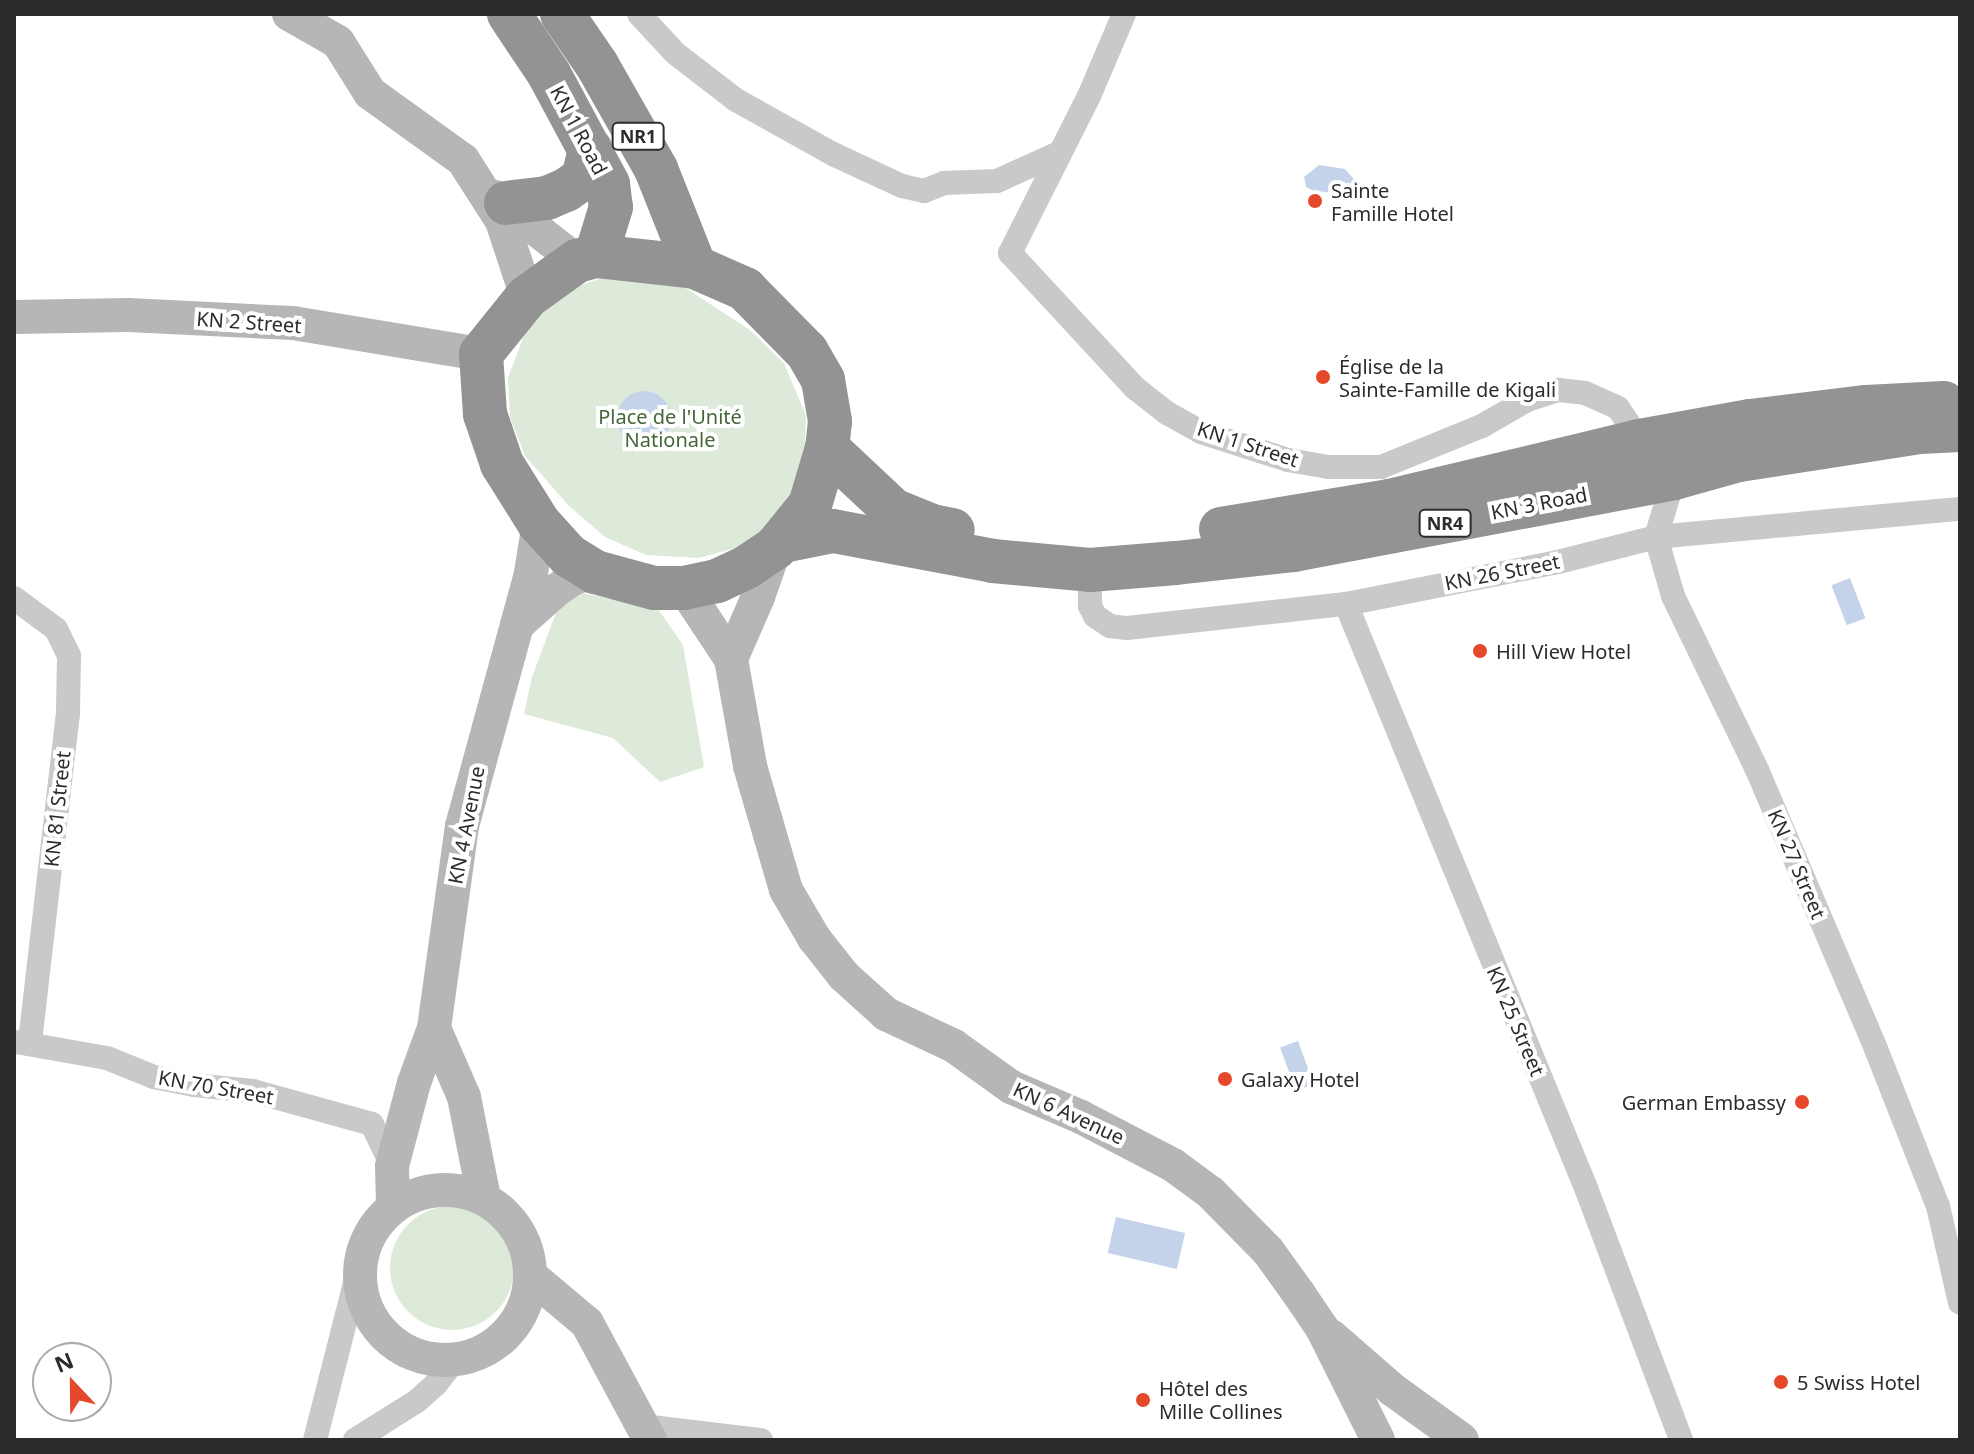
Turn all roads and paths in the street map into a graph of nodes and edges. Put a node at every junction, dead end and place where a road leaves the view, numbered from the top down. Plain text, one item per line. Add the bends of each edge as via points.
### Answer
1 (289, 14) edge
2 (509, 14) edge
3 (562, 14) edge
4 (639, 14) edge
5 (1124, 14) edge
6 (590, 149) junction
7 (1059, 153) junction
8 (495, 197) junction
9 (587, 258) junction
10 (695, 267) junction
11 (527, 297) junction
12 (14, 317) edge
13 (481, 354) junction
14 (1960, 403) edge
15 (1960, 430) edge
16 (1640, 441) junction
17 (827, 448) junction
18 (1674, 478) junction
19 (1960, 509) edge
20 (539, 523) junction
21 (1656, 537) junction
22 (779, 544) junction
23 (1090, 570) junction
24 (595, 572) junction
25 (684, 588) junction
26 (14, 598) edge
27 (1346, 604) junction
28 (517, 625) junction
29 (731, 659) junction
30 (434, 1028) junction
31 (22, 1042) edge
32 (392, 1166) junction
33 (484, 1198) junction
34 (393, 1207) junction
35 (359, 1267) junction
36 (531, 1276) junction
37 (1960, 1303) edge
38 (1322, 1328) junction
39 (455, 1360) junction
40 (646, 1433) edge
41 (315, 1440) edge
42 (355, 1440) edge
43 (761, 1440) edge
44 (1378, 1440) edge
45 (1462, 1440) edge
46 (1681, 1440) edge

1 - 8 main road via 338,42 370,93 463,160
2 - 6 highway, KN 1 Road / NR1
3 - 10 highway, NR1 via 656,169
4 - 7 street via 675,53 736,100 892,183 924,191 944,183 997,181
5 - 7 street, KN 1 Street
6 - 8 highway via 583,178 566,190 547,198
6 - 9 highway, KN 1 Road / NR1 via 608,184 611,207
7 - 16 street, KN 1 Street via 1010,253 1135,388 1201,432 1288,460 1381,467 1558,390 1585,393 1618,408
8 - 9 main road
8 - 11 main road
9 - 10 highway
9 - 11 highway
10 - 17 highway via 745,289 807,352 823,380 830,421
11 - 13 highway
12 - 13 main road, KN 2 Street via 128,315 293,323
13 - 20 highway via 485,414 493,439 502,464
14 - 16 highway, KN 3 Road / NR4 via 1866,407
15 - 18 highway, KN 3 Road / NR4 via 1739,460
16 - 17 highway, KN 3 Road / NR4 via 1390,501 1243,528 1039,539 932,526 893,510
16 - 18 street
17 - 22 highway via 810,505
18 - 21 street
18 - 23 highway, KN 3 Road / NR4 via 1294,550
19 - 21 street, KN 26 Street
20 - 24 highway via 569,556
20 - 28 main road, KN 4 Avenue
21 - 27 street, KN 26 Street
21 - 37 street, KN 27 Street via 1673,596 1758,772 1888,1078 1938,1206
22 - 23 highway, KN 3 Road / NR4 via 833,531 993,561
22 - 25 highway via 717,581
22 - 29 main road
23 - 27 street, KN 26 Street via 1090,606 1099,621 1110,626 1231,619
24 - 25 highway via 654,588
24 - 28 main road via 552,592
25 - 29 main road, KN 6 Avenue
26 - 31 street, KN 81 Street via 56,629 69,656 68,713
27 - 46 street, KN 25 Street via 1586,1188
28 - 30 main road, KN 4 Avenue via 462,826
29 - 38 main road, KN 6 Avenue via 750,766 786,890 844,976 886,1014 954,1046 1011,1087 1173,1165 1211,1193 1268,1251
30 - 32 main road, KN 4 Avenue
30 - 33 main road via 464,1097
31 - 32 street, KN 70 Street via 107,1058 154,1077 253,1091 372,1124
32 - 34 main road, KN 4 Avenue
33 - 34 main road via 437,1189
33 - 36 main road via 519,1230
34 - 35 main road via 376,1224
35 - 39 main road via 362,1297 375,1324 397,1346 424,1358
35 - 41 street
36 - 39 main road via 514,1326 495,1344
36 - 40 main road via 587,1323
38 - 44 main road, KN 6 Avenue
38 - 45 main road via 1393,1390
39 - 42 street via 417,1401
40 - 43 street

